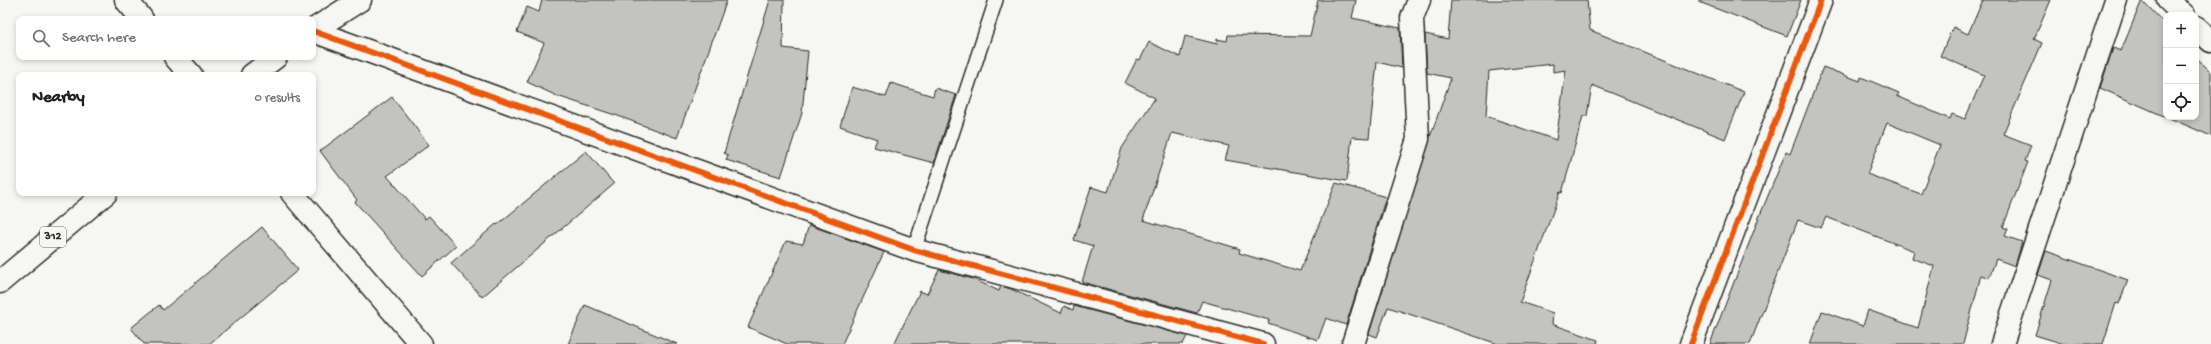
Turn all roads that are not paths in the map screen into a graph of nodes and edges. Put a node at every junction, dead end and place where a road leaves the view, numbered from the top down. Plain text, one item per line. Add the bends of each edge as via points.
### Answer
1 (126, 0) edge
2 (360, 0) edge
3 (996, 0) edge
4 (1419, 0) edge
5 (1821, 0) edge
6 (2116, 0) edge
7 (2168, 0) edge
8 (2181, 12) edge
9 (139, 16) edge
10 (316, 28) edge
11 (2199, 30) edge
12 (316, 31) edge
13 (2211, 41) edge
14 (178, 60) edge
15 (272, 60) edge
16 (188, 72) edge
17 (256, 72) edge
18 (102, 196) edge
19 (295, 196) edge
20 (914, 250) junction
21 (0, 282) edge
22 (421, 344) edge
23 (1264, 344) edge
24 (1353, 344) edge
25 (1691, 344) edge
26 (2002, 344) edge

1 - 9 main road
2 - 10 main road
3 - 20 lane
4 - 24 main road via 1412,18 1418,139
5 - 25 main road
6 - 26 main road
7 - 8 main road
11 - 13 main road
12 - 20 main road
14 - 16 main road
15 - 17 main road
18 - 21 main road, 312
19 - 22 main road
20 - 23 main road

